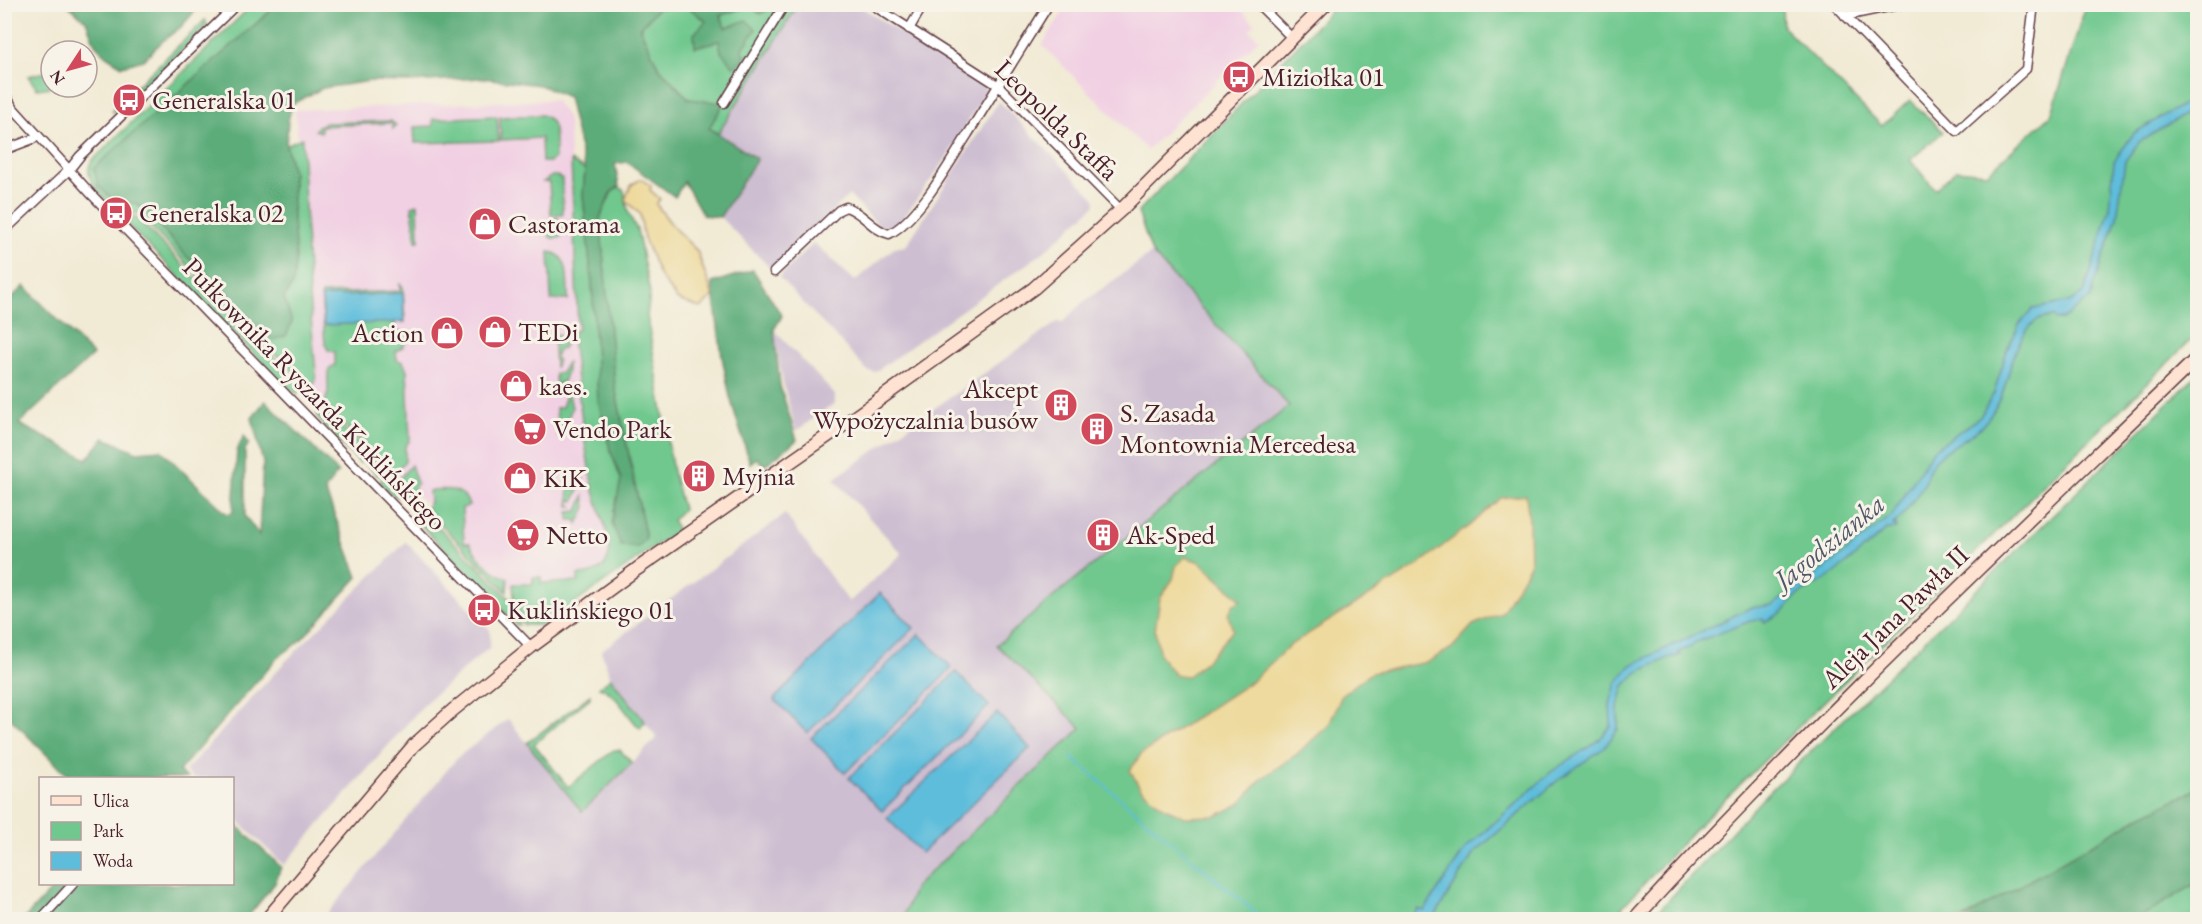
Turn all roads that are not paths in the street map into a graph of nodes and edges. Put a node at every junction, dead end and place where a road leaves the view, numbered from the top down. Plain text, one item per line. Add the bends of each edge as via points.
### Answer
1 (237, 4) edge
2 (785, 4) edge
3 (871, 4) edge
4 (924, 4) edge
5 (1049, 4) edge
6 (1258, 4) edge
7 (1326, 4) edge
8 (1833, 4) edge
9 (2034, 4) edge
10 (1898, 5) edge
11 (1845, 16) junction
12 (909, 29) junction
13 (1292, 38) junction
14 (999, 86) junction
15 (4, 93) edge
16 (724, 103) dead end
17 (37, 135) junction
18 (4, 150) edge
19 (69, 170) junction
20 (1121, 210) junction
21 (4, 231) edge
22 (774, 272) dead end
23 (2198, 357) edge
24 (531, 646) junction
25 (72, 885) edge
26 (40, 920) edge
27 (266, 920) edge
28 (1634, 920) edge

1 - 19 street
2 - 16 street
3 - 12 street, Leopolda Staffa
4 - 12 street
5 - 14 street
6 - 13 street
7 - 13 street
8 - 11 street
9 - 11 street via 2026,69 1957,130
10 - 11 street
12 - 14 street, Leopolda Staffa
13 - 20 street
14 - 20 street, Leopolda Staffa
14 - 22 street via 930,191 900,229 889,234 877,231 856,210 846,207
15 - 17 street, Pułkownika Ryszarda Kuklińskiego
17 - 18 street
17 - 19 street, Pułkownika Ryszarda Kuklińskiego
19 - 21 street
19 - 24 street, Pułkownika Ryszarda Kuklińskiego
20 - 24 street via 1034,288
23 - 28 street, Aleja Jana Pawła II via 1797,747
24 - 27 street via 414,745
25 - 26 street

